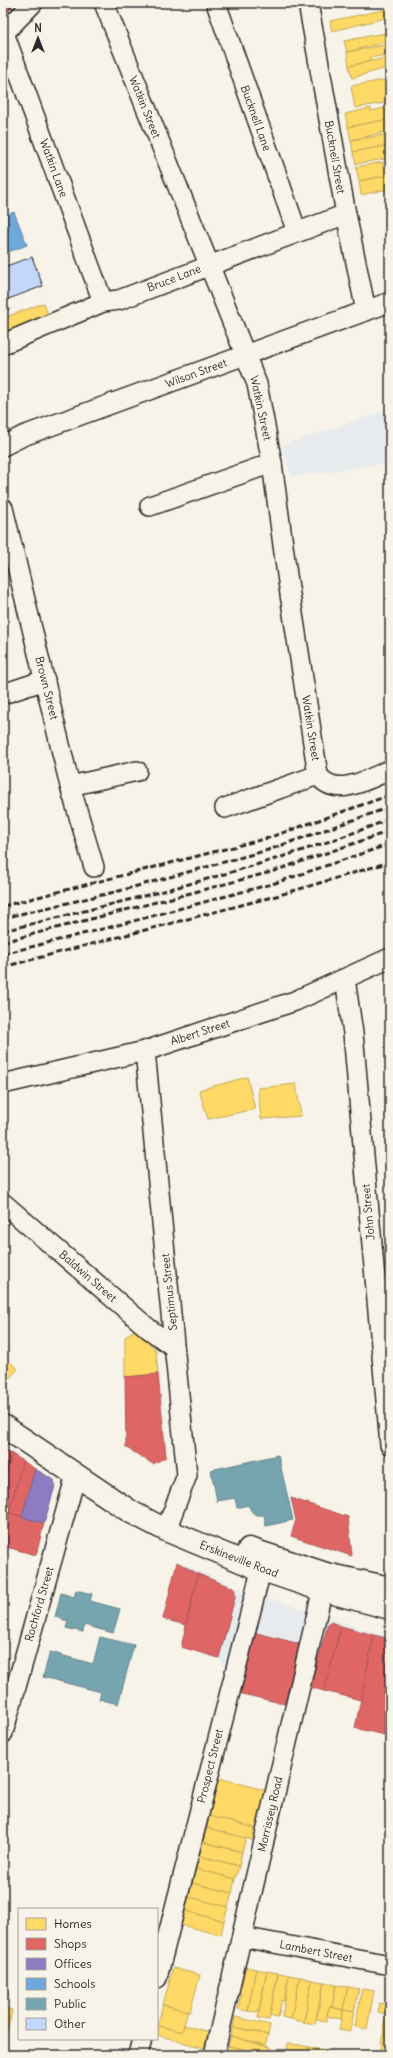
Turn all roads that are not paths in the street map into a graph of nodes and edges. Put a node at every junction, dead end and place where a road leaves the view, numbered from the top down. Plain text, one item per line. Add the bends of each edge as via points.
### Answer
1 (33, 3) edge
2 (104, 3) edge
3 (216, 3) edge
4 (308, 3) edge
5 (3, 34) edge
6 (346, 214) junction
7 (297, 232) junction
8 (208, 265) junction
9 (103, 302) junction
10 (390, 302) edge
11 (366, 311) junction
12 (3, 344) edge
13 (247, 355) junction
14 (3, 446) edge
15 (272, 463) junction
16 (150, 506) dead end
17 (3, 508) edge
18 (10, 572) edge
19 (45, 680) junction
20 (3, 694) edge
21 (390, 770) edge
22 (137, 771) dead end
23 (324, 781) junction
24 (70, 786) junction
25 (225, 808) dead end
26 (94, 867) dead end
27 (390, 958) edge
28 (345, 979) junction
29 (145, 1051) junction
30 (3, 1084) edge
31 (3, 1203) edge
32 (174, 1347) junction
33 (3, 1426) edge
34 (390, 1445) edge
35 (76, 1476) junction
36 (169, 1525) junction
37 (263, 1562) junction
38 (324, 1582) junction
39 (390, 1588) edge
40 (390, 1608) edge
41 (3, 1733) edge
42 (242, 1937) junction
43 (390, 1965) edge
44 (158, 1974) edge
45 (142, 2040) edge
46 (138, 2055) edge
47 (214, 2055) edge

1 - 5 street
2 - 8 street, Watkin Street
3 - 7 street, Bucknell Lane
4 - 6 street, Bucknell Street
5 - 9 street, Watkin Lane
6 - 7 street, Bruce Lane
6 - 11 street, Bucknell Street
7 - 8 street, Bruce Lane
8 - 9 street, Bruce Lane via 119,300
8 - 13 street, Watkin Street
9 - 12 street, Bruce Lane
10 - 11 street, Wilson Street
11 - 13 street, Wilson Street
13 - 14 street, Wilson Street via 23,436
13 - 15 street, Watkin Street via 257,384
15 - 16 street
15 - 23 street, Watkin Street via 287,575
17 - 18 street, Brown Street
18 - 19 street, Brown Street
19 - 20 street
19 - 24 street, Brown Street
21 - 23 street via 341,787
22 - 24 street
23 - 25 street
24 - 26 street, Brown Street
27 - 28 street, Albert Street
28 - 29 street, Albert Street via 295,1001
28 - 34 street, John Street via 353,1033
29 - 30 street, Albert Street
29 - 32 street, Septimus Street
31 - 32 street, Baldwin Street via 149,1329
32 - 36 street, Septimus Street via 187,1476
33 - 35 main road, Erskineville Road
35 - 36 main road, Erskineville Road
35 - 41 street, Rochford Street
36 - 37 main road, Erskineville Road
37 - 38 main road, Erskineville Road
37 - 44 street, Prospect Street
38 - 39 main road, Erskineville Road
38 - 40 main road, Erskineville Road
38 - 42 street, Morrissey Road
42 - 43 street, Lambert Street
42 - 47 street, Morrissey Road
45 - 46 street

